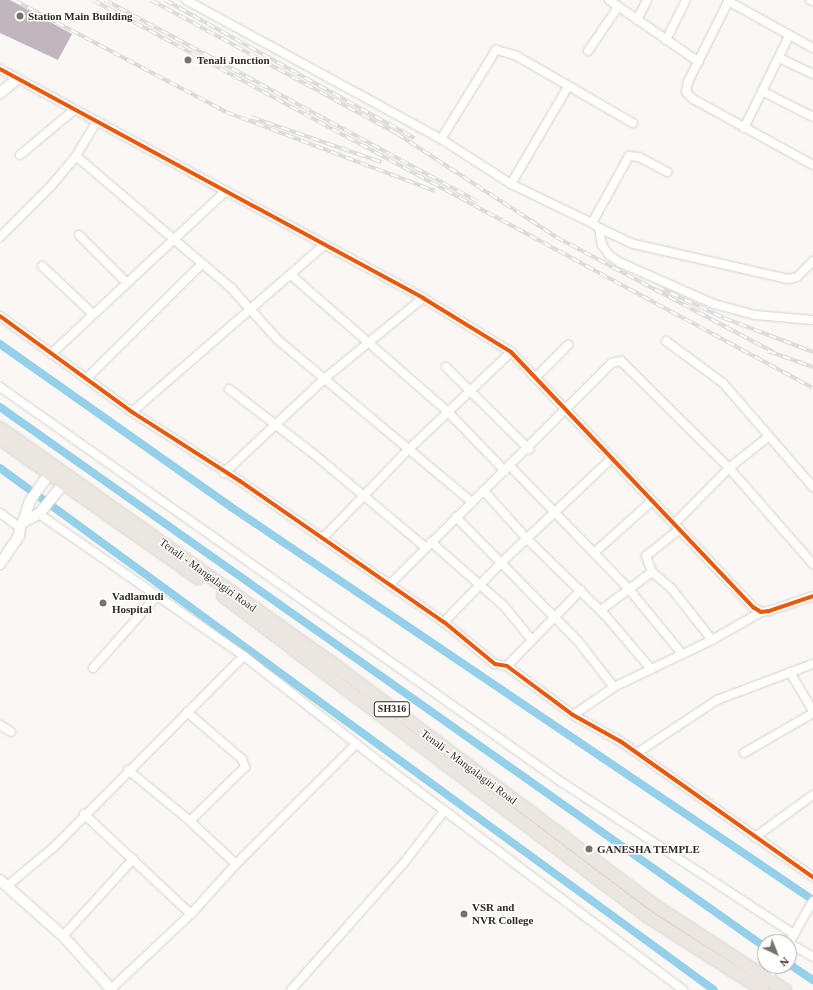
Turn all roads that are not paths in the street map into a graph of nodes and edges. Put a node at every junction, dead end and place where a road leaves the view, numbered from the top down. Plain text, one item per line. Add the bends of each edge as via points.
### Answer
1 (186, 0) edge
2 (610, 0) edge
3 (647, 0) edge
4 (686, 0) edge
5 (810, 0) edge
6 (728, 1) edge
7 (813, 1) edge
8 (618, 7) junction
9 (637, 20) junction
10 (789, 36) junction
11 (666, 40) junction
12 (813, 48) edge
13 (588, 51) dead end
14 (779, 58) junction
15 (699, 62) junction
16 (0, 69) edge
17 (813, 74) edge
18 (17, 79) junction
19 (567, 88) junction
20 (762, 91) junction
21 (0, 93) edge
22 (74, 110) junction
23 (813, 117) edge
24 (97, 121) junction
25 (633, 123) dead end
26 (744, 128) junction
27 (441, 139) junction
28 (20, 155) dead end
29 (76, 156) junction
30 (813, 165) edge
31 (667, 172) dead end
32 (511, 184) junction
33 (226, 191) junction
34 (592, 222) junction
35 (599, 228) junction
36 (0, 236) edge
37 (79, 236) dead end
38 (172, 240) junction
39 (324, 245) junction
40 (813, 261) edge
41 (202, 264) junction
42 (42, 266) dead end
43 (291, 275) junction
44 (127, 283) junction
45 (423, 298) junction
46 (253, 309) junction
47 (93, 314) junction
48 (0, 316) edge
49 (813, 320) edge
50 (666, 341) dead end
51 (367, 343) junction
52 (568, 345) dead end
53 (511, 352) junction
54 (51, 354) junction
55 (446, 367) dead end
56 (535, 378) junction
57 (86, 379) junction
58 (324, 379) junction
59 (0, 388) edge
60 (229, 389) dead end
61 (471, 391) junction
62 (132, 412) junction
63 (448, 412) junction
64 (565, 412) junction
65 (277, 425) junction
66 (0, 428) edge
67 (768, 437) junction
68 (0, 439) edge
69 (529, 449) junction
70 (408, 450) junction
71 (612, 458) junction
72 (729, 468) junction
73 (507, 469) junction
74 (50, 472) junction
75 (224, 473) junction
76 (65, 482) junction
77 (813, 487) edge
78 (484, 491) junction
79 (366, 496) junction
80 (652, 501) junction
81 (472, 502) junction
82 (554, 511) junction
83 (41, 512) junction
84 (0, 513) edge
85 (456, 517) junction
86 (22, 524) junction
87 (677, 526) junction
88 (322, 539) junction
89 (528, 539) junction
90 (428, 544) junction
91 (595, 552) junction
92 (502, 562) junction
93 (0, 564) edge
94 (813, 564) edge
95 (652, 572) junction
96 (479, 584) junction
97 (389, 585) junction
98 (628, 588) junction
99 (582, 590) junction
100 (157, 596) junction
101 (813, 596) edge
102 (601, 610) junction
103 (761, 612) junction
104 (554, 616) junction
105 (444, 622) junction
106 (531, 639) junction
107 (712, 640) junction
108 (682, 654) junction
109 (244, 656) junction
110 (813, 664) edge
111 (507, 666) junction
112 (93, 668) dead end
113 (651, 669) junction
114 (790, 672) junction
115 (614, 687) junction
116 (187, 712) junction
117 (813, 712) edge
118 (573, 715) junction
119 (0, 725) edge
120 (11, 732) dead end
121 (356, 744) junction
122 (637, 753) junction
123 (744, 753) dead end
124 (128, 770) junction
125 (813, 795) edge
126 (444, 811) junction
127 (84, 814) junction
128 (190, 821) junction
129 (755, 837) junction
130 (133, 859) junction
131 (236, 864) junction
132 (813, 877) edge
133 (4, 883) edge
134 (813, 901) edge
135 (191, 914) junction
136 (794, 934) joint
137 (63, 936) junction
138 (797, 948) edge
139 (813, 957) edge
140 (757, 962) edge
141 (771, 974) edge
142 (775, 974) edge
143 (112, 989) edge
144 (291, 990) edge
145 (683, 990) edge
146 (761, 990) edge
147 (785, 990) edge

1 - 27 street
2 - 8 street
3 - 9 street
4 - 11 street
5 - 7 street
6 - 10 street
6 - 15 street
8 - 9 street
8 - 13 street
9 - 11 street
10 - 12 street
10 - 14 street
11 - 15 street
14 - 17 street
14 - 20 street
15 - 26 street via 688,82 686,92
16 - 18 street
18 - 21 street
18 - 22 street
19 - 25 street
19 - 27 street via 515,55 496,50
19 - 32 street
20 - 23 street
20 - 26 street
22 - 24 street
22 - 28 street
24 - 29 street
24 - 33 street
26 - 30 street
27 - 32 street
29 - 36 street via 51,186
29 - 38 street
31 - 34 street via 639,157 628,156
32 - 34 street
33 - 38 street
33 - 39 street
34 - 35 street
35 - 40 street via 634,244 788,279 797,277
35 - 49 street via 602,245 609,256 714,304 755,315
37 - 44 street
38 - 41 street
38 - 44 street
39 - 43 street
39 - 45 street
41 - 46 street
41 - 57 street
42 - 47 street
43 - 46 street
43 - 51 street
44 - 47 street
45 - 51 street
45 - 53 street
46 - 58 street via 278,340
46 - 62 street
47 - 54 street
48 - 54 street
50 - 67 street via 716,376
51 - 58 street
51 - 63 street
52 - 56 street
53 - 56 street
53 - 61 street
54 - 57 street
55 - 61 street
56 - 64 street
57 - 62 street
58 - 65 street
58 - 70 street
59 - 136 street via 560,781
60 - 65 street
61 - 63 street
61 - 69 street
62 - 75 street
63 - 70 street
63 - 73 street
64 - 69 street
64 - 71 street
64 - 72 street via 612,363 621,361
65 - 75 street
65 - 79 street
66 - 74 main road, Tenali - Mangalagiri Road / SH316
67 - 72 street
67 - 77 street
68 - 74 main road, Tenali - Mangalagiri Road / SH316
69 - 73 street
70 - 79 street
70 - 81 street
71 - 80 street
71 - 82 street
72 - 87 street
72 - 94 street
73 - 78 street
73 - 82 street
74 - 76 main road, Tenali - Mangalagiri Road / SH316
74 - 86 street via 30,501
75 - 88 street
76 - 83 street
76 - 140 main road, Tenali - Mangalagiri Road / SH316 via 329,661 657,907
76 - 146 main road, Tenali - Mangalagiri Road / SH316 via 350,689 648,917
78 - 81 street
78 - 89 street
79 - 88 street
79 - 90 street
80 - 87 street
80 - 91 street
81 - 85 street
82 - 89 street
82 - 91 street
83 - 86 street
83 - 100 street
84 - 86 street
85 - 90 street
85 - 92 street
86 - 93 street via 19,536
87 - 95 street via 646,556
87 - 103 street via 753,607
88 - 97 street
89 - 92 street
89 - 99 street
90 - 96 street
90 - 97 street
91 - 98 street
92 - 96 street
92 - 104 street
95 - 98 street
95 - 107 street via 671,588
96 - 105 street
96 - 106 street via 504,606
97 - 105 street
98 - 102 street
98 - 108 street
99 - 102 street
99 - 104 street
100 - 109 street
100 - 112 street
101 - 103 street
102 - 113 street
103 - 107 street
104 - 106 street
104 - 115 street
105 - 111 street via 495,664
106 - 111 street
107 - 108 street
108 - 113 street
109 - 116 street
109 - 121 street
110 - 114 street
111 - 118 street
113 - 115 street
114 - 117 street
114 - 122 street via 717,700
115 - 118 street
116 - 124 street
116 - 128 street via 242,759 245,767
117 - 123 street
118 - 122 street
119 - 120 street
121 - 126 street
121 - 131 street
122 - 129 street
124 - 127 street
124 - 128 street
125 - 129 street
126 - 144 street via 403,864
126 - 145 street
127 - 130 street
127 - 133 street via 54,847
128 - 131 street
129 - 132 street
130 - 135 street
130 - 137 street
131 - 135 street
133 - 137 street
134 - 136 street
135 - 143 street
137 - 143 street
138 - 139 street
141 - 146 street
142 - 147 main road, Tenali - Mangalagiri Road / SH316

